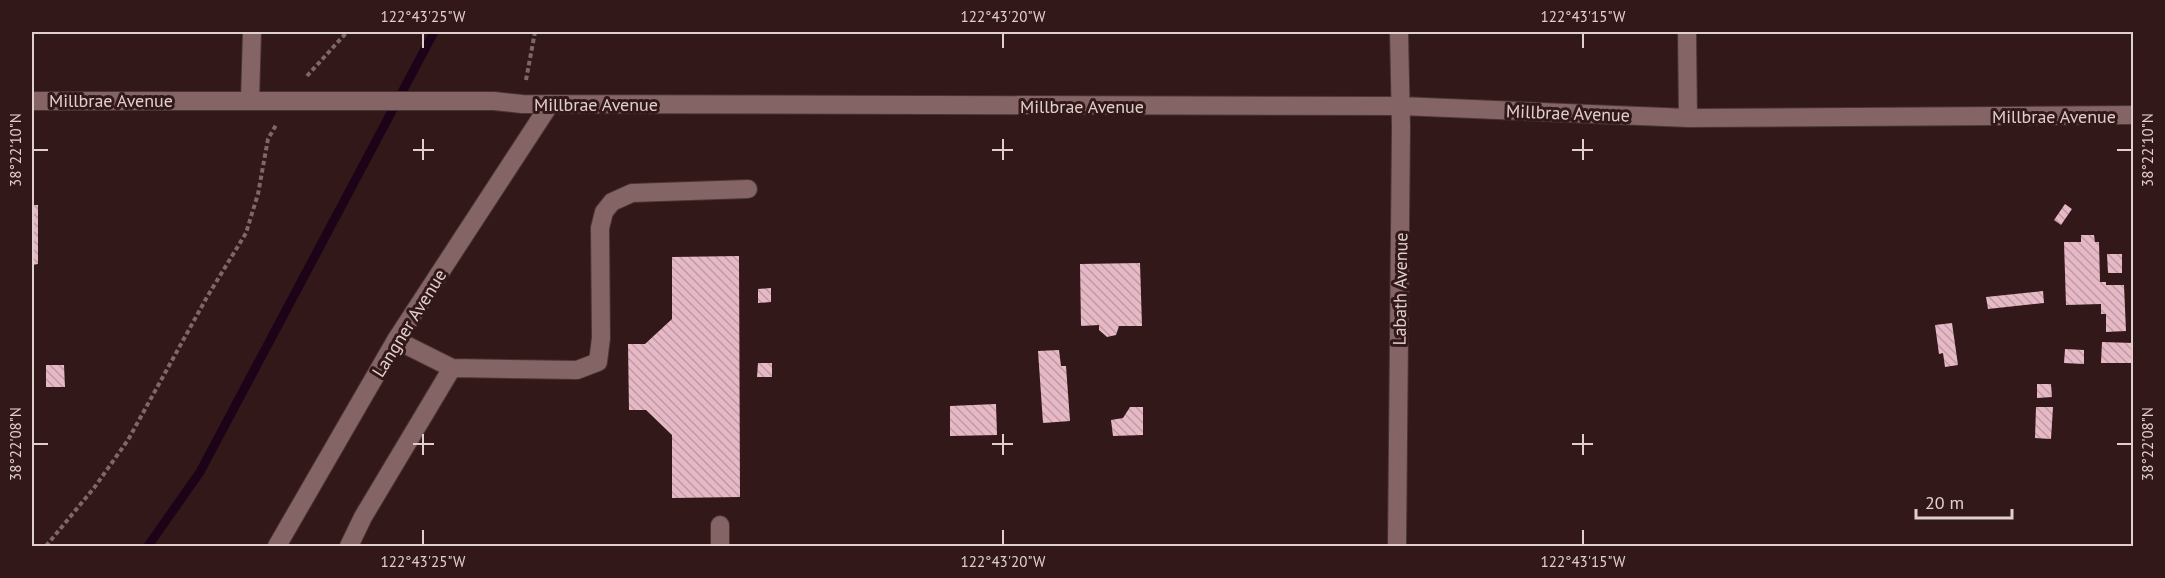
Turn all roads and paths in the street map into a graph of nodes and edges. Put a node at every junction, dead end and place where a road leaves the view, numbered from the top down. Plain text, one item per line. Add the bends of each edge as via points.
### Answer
1 (252, 32) edge
2 (347, 32) edge
3 (535, 32) edge
4 (1399, 32) edge
5 (1687, 32) edge
6 (32, 100) edge
7 (250, 100) junction
8 (289, 100) junction
9 (522, 104) junction
10 (550, 104) junction
11 (1401, 106) junction
12 (2133, 115) edge
13 (1688, 118) junction
14 (748, 189) dead end
15 (396, 340) junction
16 (453, 368) junction
17 (720, 525) dead end
18 (46, 546) edge
19 (277, 546) edge
20 (349, 546) edge
21 (720, 546) edge
22 (1397, 546) edge

1 - 7 street
2 - 8 path via 314,66
3 - 9 path
4 - 11 street, Labath Avenue
5 - 13 street
6 - 7 street, Millbrae Avenue
7 - 8 street, Millbrae Avenue
8 - 9 street, Millbrae Avenue
8 - 18 path via 268,139 246,233 128,440
9 - 10 street, Millbrae Avenue
10 - 11 street, Millbrae Avenue
10 - 15 street, Langner Avenue
11 - 13 street, Millbrae Avenue
11 - 22 street, Labath Avenue
12 - 13 street, Millbrae Avenue
14 - 16 street via 632,193 612,202 604,212 600,228 598,362 577,370
15 - 16 street
15 - 19 street, Langner Avenue
16 - 20 street
17 - 21 street

